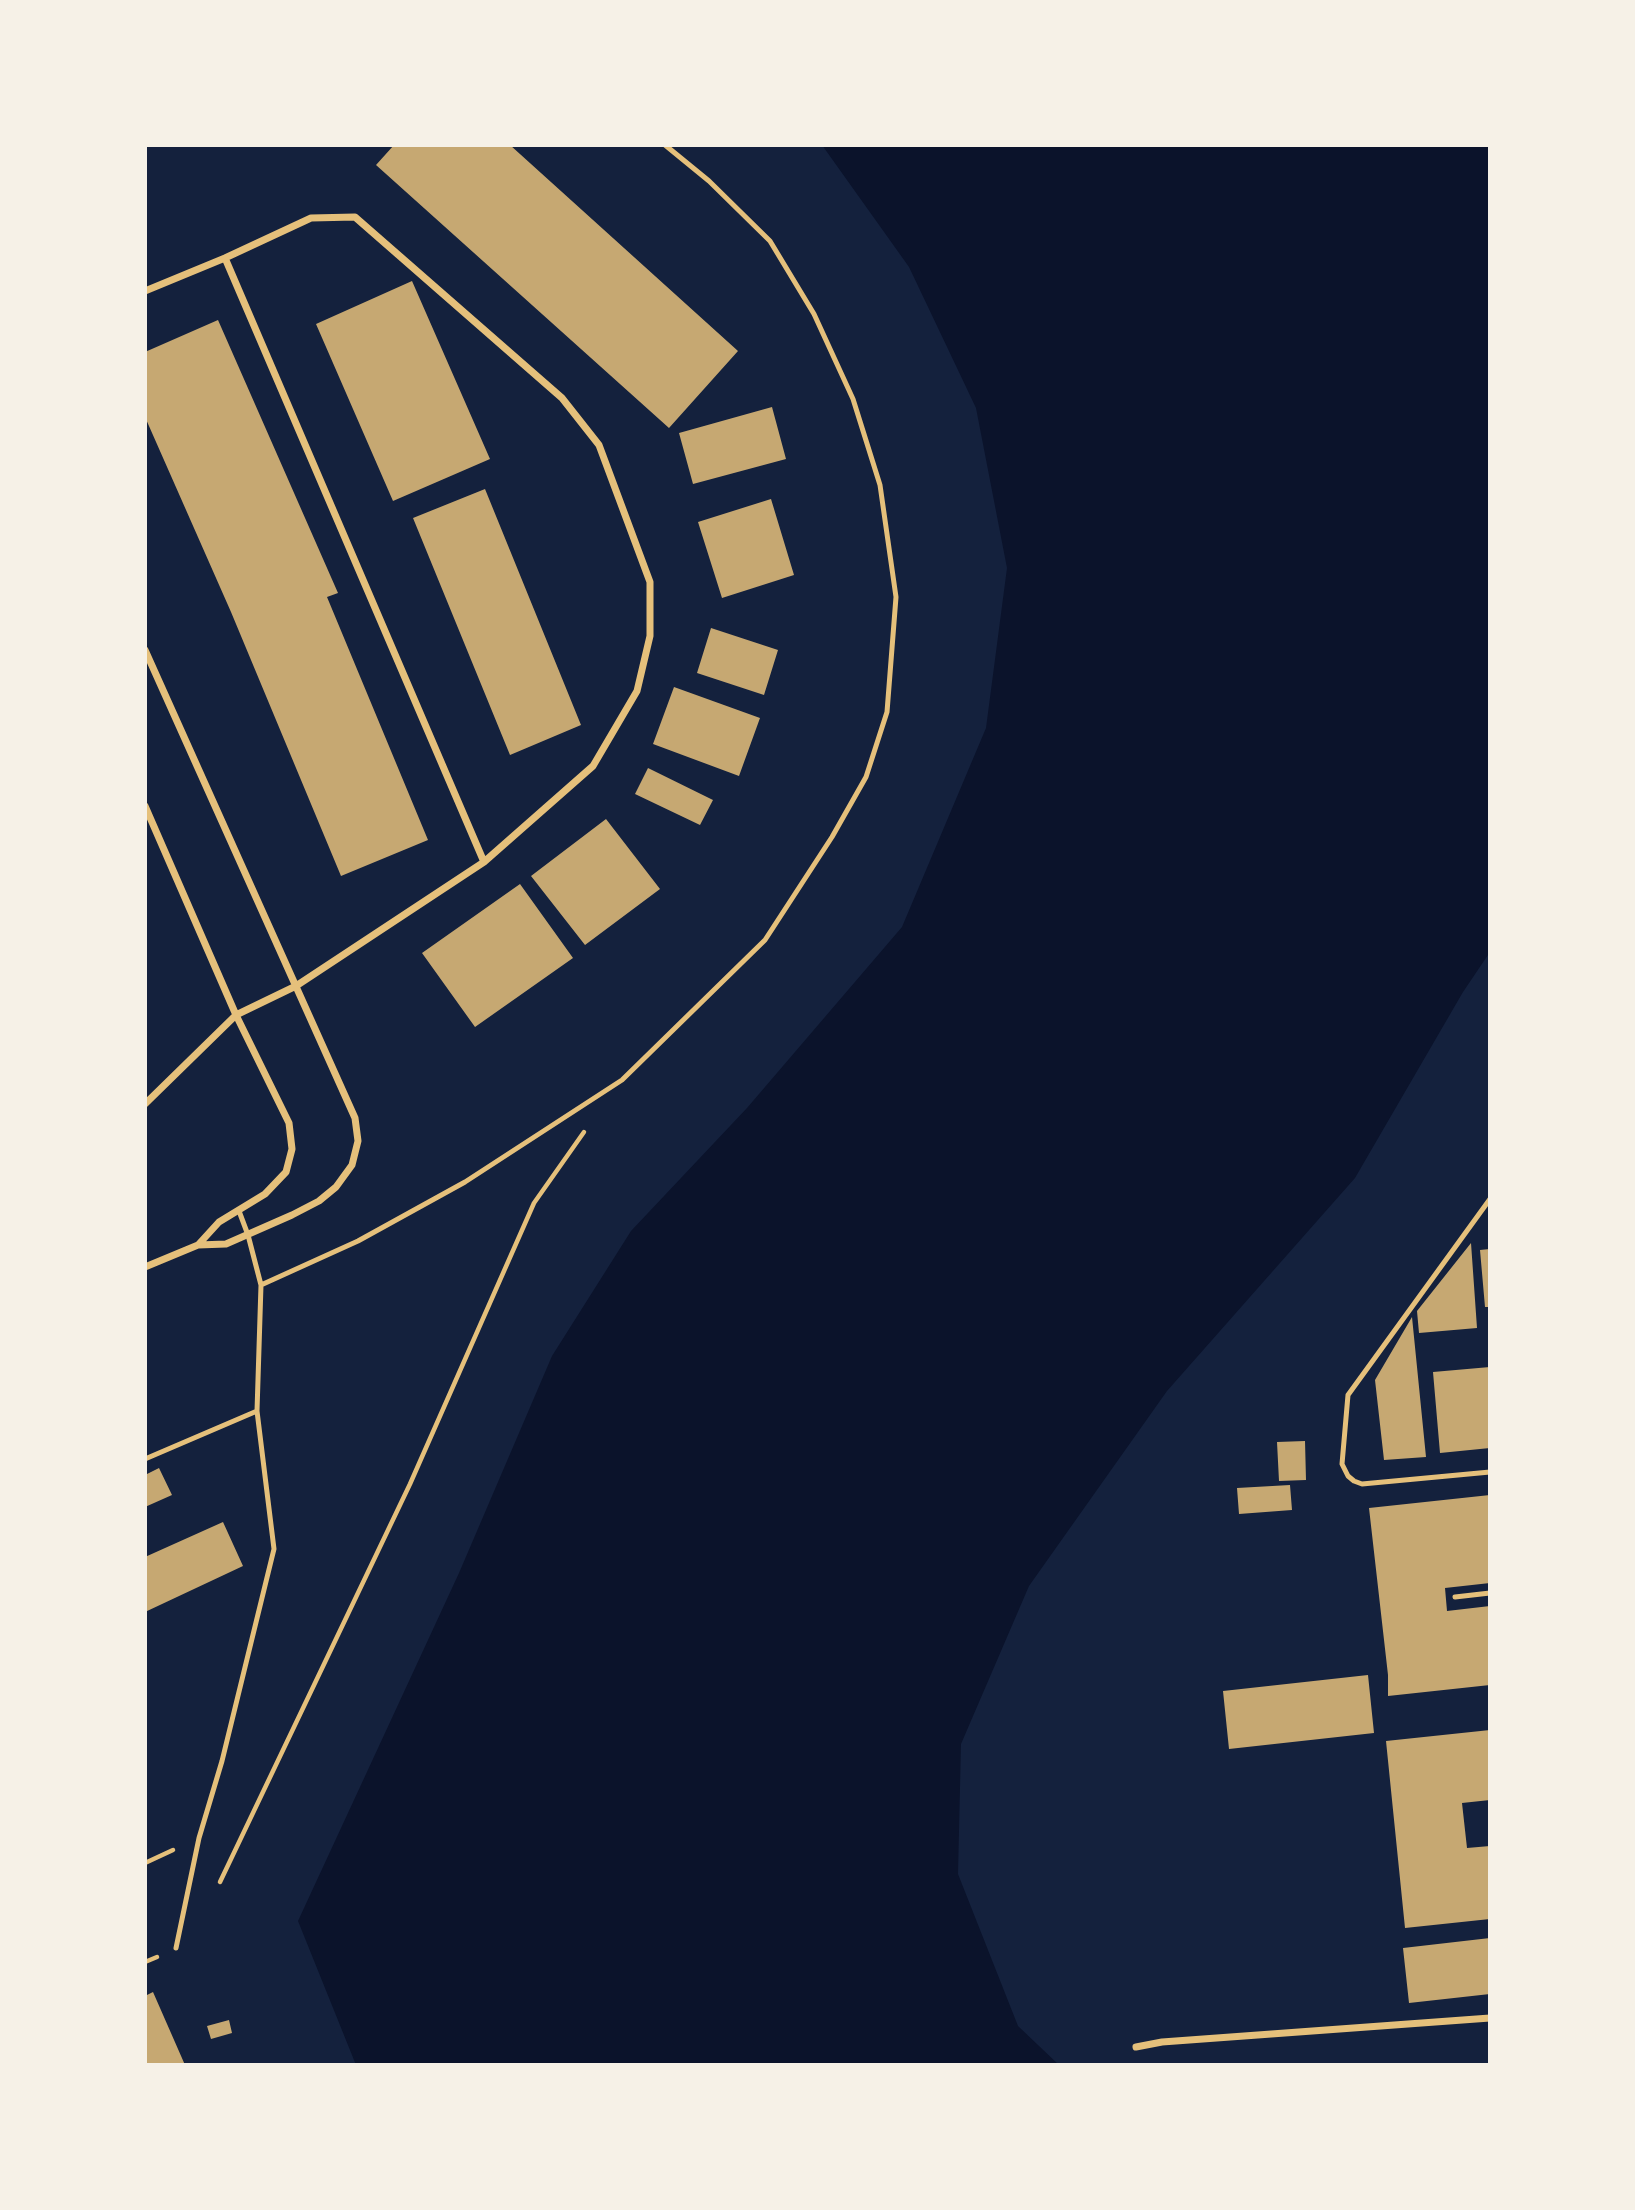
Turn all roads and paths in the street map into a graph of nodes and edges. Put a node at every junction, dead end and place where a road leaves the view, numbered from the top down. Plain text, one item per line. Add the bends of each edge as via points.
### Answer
1 (665, 145) edge
2 (225, 258) junction
3 (145, 291) edge
4 (145, 650) edge
5 (145, 806) edge
6 (484, 862) junction
7 (296, 986) junction
8 (236, 1015) junction
9 (145, 1104) edge
10 (590, 1125) dead end
11 (1490, 1199) edge
12 (239, 1211) junction
13 (248, 1235) junction
14 (198, 1244) junction
15 (145, 1267) edge
16 (261, 1285) junction
17 (257, 1411) junction
18 (145, 1459) edge
19 (1490, 1472) edge
20 (1490, 1592) edge
21 (1455, 1597) dead end
22 (220, 1882) dead end
23 (176, 1948) dead end
24 (1490, 2018) edge
25 (1136, 2047) dead end

1 - 16 lane via 769,241 814,314 853,399 880,485 896,597 887,712 866,777 765,940 622,1080 465,1182 358,1241
2 - 3 street
2 - 6 street
2 - 6 street via 311,218 355,217 562,398 599,445 650,582 650,636 637,691 593,766
4 - 7 street
5 - 8 street
6 - 7 street
7 - 8 street
7 - 13 street via 355,1118 358,1141 352,1166 336,1186 310,1206
8 - 9 street
8 - 12 street via 289,1122 292,1149 286,1172 265,1194
10 - 22 path via 534,1202 410,1484
11 - 19 lane via 1348,1395 1342,1464 1348,1476 1362,1484
12 - 13 lane
12 - 14 street via 219,1222
13 - 14 street via 226,1244
13 - 16 lane
14 - 15 street
16 - 17 lane
17 - 18 lane
17 - 23 lane via 274,1549 199,1838
20 - 21 lane
24 - 25 street

